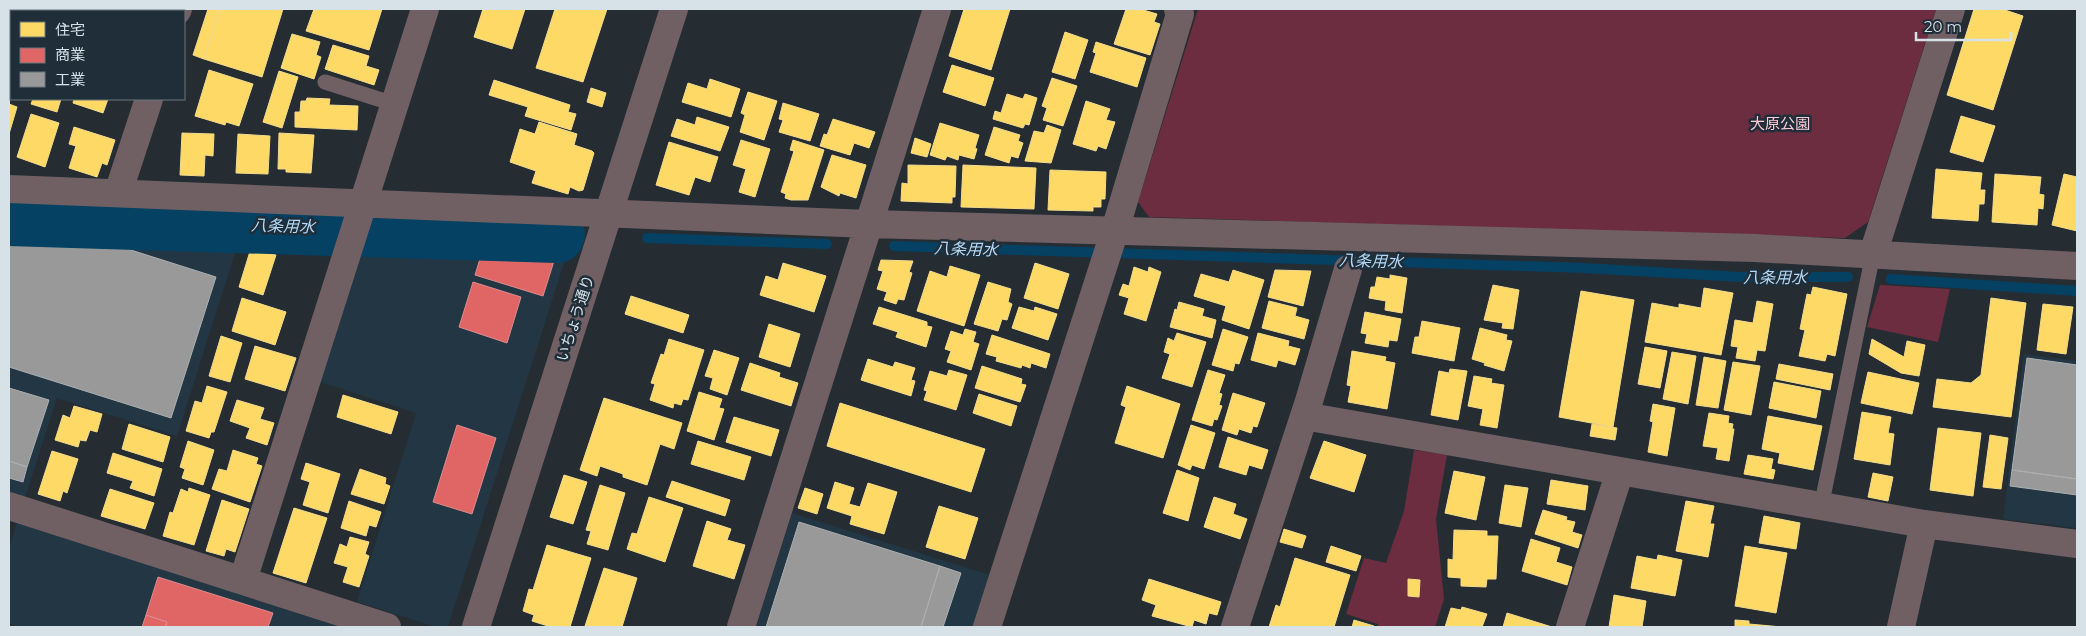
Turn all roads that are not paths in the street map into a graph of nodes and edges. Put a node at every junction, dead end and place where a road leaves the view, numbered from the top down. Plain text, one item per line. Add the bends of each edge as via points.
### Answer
1 (425, 9) edge
2 (674, 9) edge
3 (937, 9) edge
4 (1178, 9) edge
5 (1950, 9) edge
6 (325, 82) dead end
7 (149, 100) edge
8 (394, 104) junction
9 (9, 190) edge
10 (118, 193) junction
11 (361, 208) junction
12 (608, 214) junction
13 (869, 224) junction
14 (1110, 244) junction
15 (1873, 254) junction
16 (2077, 266) edge
17 (1348, 269) dead end
18 (1304, 416) junction
19 (1620, 471) junction
20 (9, 506) edge
21 (1821, 506) junction
22 (1924, 524) junction
23 (2077, 544) edge
24 (242, 580) junction
25 (388, 627) edge
26 (476, 627) edge
27 (741, 627) edge
28 (987, 627) edge
29 (1235, 627) edge
30 (1570, 627) edge
31 (1901, 627) edge

1 - 8 street
2 - 12 street, いちょう通り
3 - 13 street
4 - 14 street via 1180,14
5 - 15 street
6 - 8 lane
7 - 10 street
8 - 11 street
9 - 10 street
10 - 11 street
11 - 12 street
11 - 24 street
12 - 13 street
12 - 26 street, いちょう通り
13 - 14 street
13 - 27 street
14 - 15 street via 1737,247
14 - 28 street
15 - 16 street
15 - 21 lane
17 - 18 street
18 - 19 street
18 - 29 street
19 - 21 street
19 - 30 street
20 - 24 street
21 - 22 street
22 - 23 street
22 - 31 street
24 - 25 street

